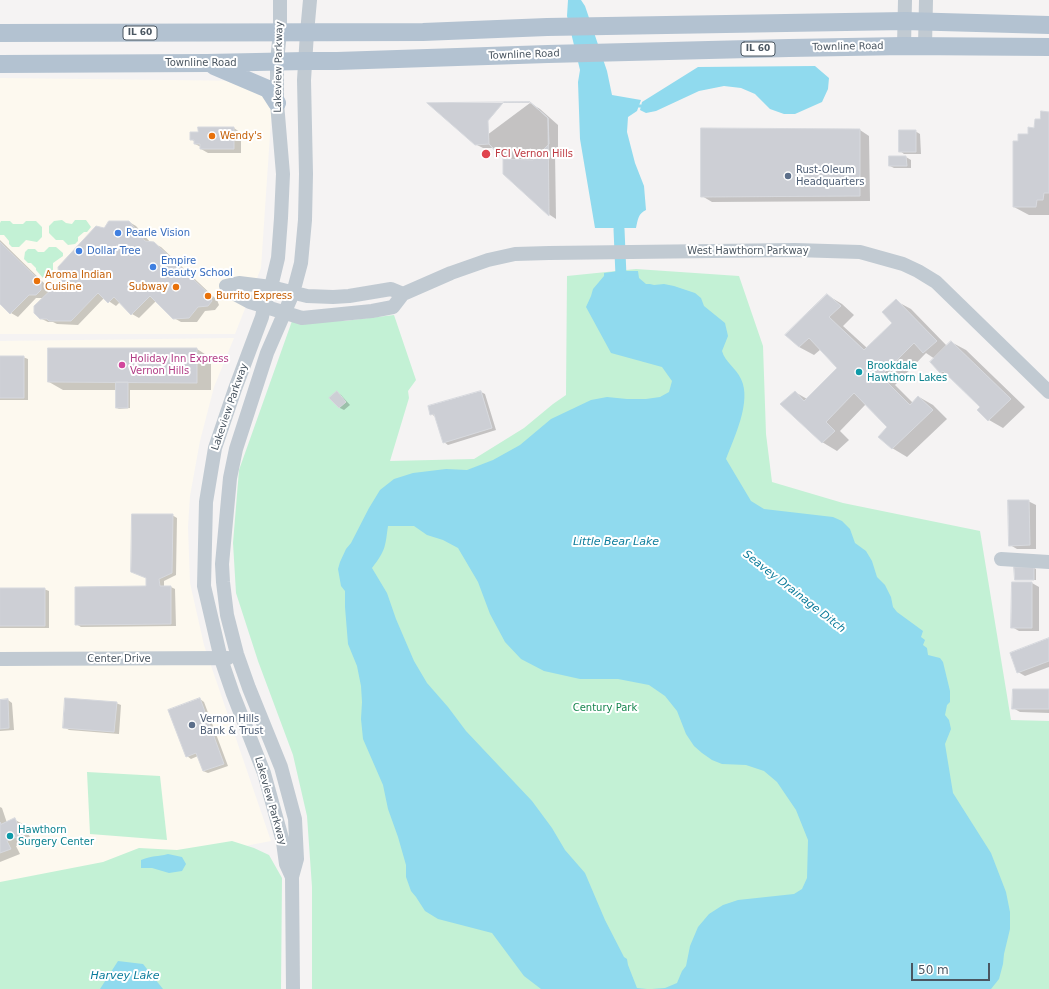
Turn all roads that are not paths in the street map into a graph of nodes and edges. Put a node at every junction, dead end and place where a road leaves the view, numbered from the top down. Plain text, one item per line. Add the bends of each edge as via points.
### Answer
1 (280, 0) edge
2 (310, 0) edge
3 (905, 0) edge
4 (926, 0) edge
5 (905, 21) junction
6 (926, 22) junction
7 (1049, 25) edge
8 (280, 32) junction
9 (306, 32) junction
10 (0, 33) edge
11 (904, 46) junction
12 (925, 46) junction
13 (1049, 47) edge
14 (277, 61) junction
15 (305, 61) junction
16 (208, 63) junction
17 (0, 64) edge
18 (277, 103) junction
19 (271, 287) junction
20 (293, 293) junction
21 (403, 294) junction
22 (264, 307) junction
23 (285, 312) junction
24 (1049, 392) edge
25 (1001, 559) dead end
26 (1049, 562) edge
27 (239, 658) junction
28 (0, 659) edge
29 (221, 659) junction
30 (292, 877) junction
31 (293, 989) edge

1 - 8 street, Lakeview Parkway
2 - 9 street, Lakeview Parkway
3 - 5 street
4 - 6 street
5 - 6 main road, IL 60
5 - 9 main road, IL 60 via 547,27 446,32
5 - 11 street
6 - 7 main road, IL 60
6 - 12 street
8 - 9 main road, IL 60
8 - 10 main road, IL 60
8 - 14 street, Lakeview Parkway
9 - 15 street, Lakeview Parkway
11 - 12 main road, Townline Road / IL 60
11 - 15 main road, Townline Road / IL 60
12 - 13 main road, Townline Road / IL 60
14 - 15 main road, Townline Road / IL 60
14 - 16 main road, Townline Road / IL 60
14 - 18 street, Lakeview Parkway
15 - 20 street, Lakeview Parkway via 305,220 300,263
16 - 17 main road, Townline Road / IL 60
16 - 18 main road via 268,89
18 - 19 street, Lakeview Parkway via 283,174 278,258
19 - 20 street, West Hawthorn Parkway
19 - 22 street, Lakeview Parkway
19 - 22 street, West Hawthorn Parkway via 239,283 226,286 237,295
20 - 21 street, West Hawthorn Parkway via 333,297 391,289
20 - 23 street, Lakeview Parkway
21 - 23 street, West Hawthorn Parkway via 393,307 372,311 302,318
21 - 24 street, West Hawthorn Parkway via 450,273 515,254 795,250 860,252 898,262 936,282
22 - 23 street, West Hawthorn Parkway
22 - 29 street, Lakeview Parkway via 219,435 206,502 204,586
23 - 27 street, Lakeview Parkway via 248,407 230,478 222,564 228,615
25 - 26 street
27 - 29 street, Center Drive
27 - 30 street, Lakeview Parkway via 281,768 295,819 297,859
28 - 29 street, Center Drive
29 - 30 street, Lakeview Parkway via 264,773 283,842 286,864
30 - 31 street, Lakeview Parkway

